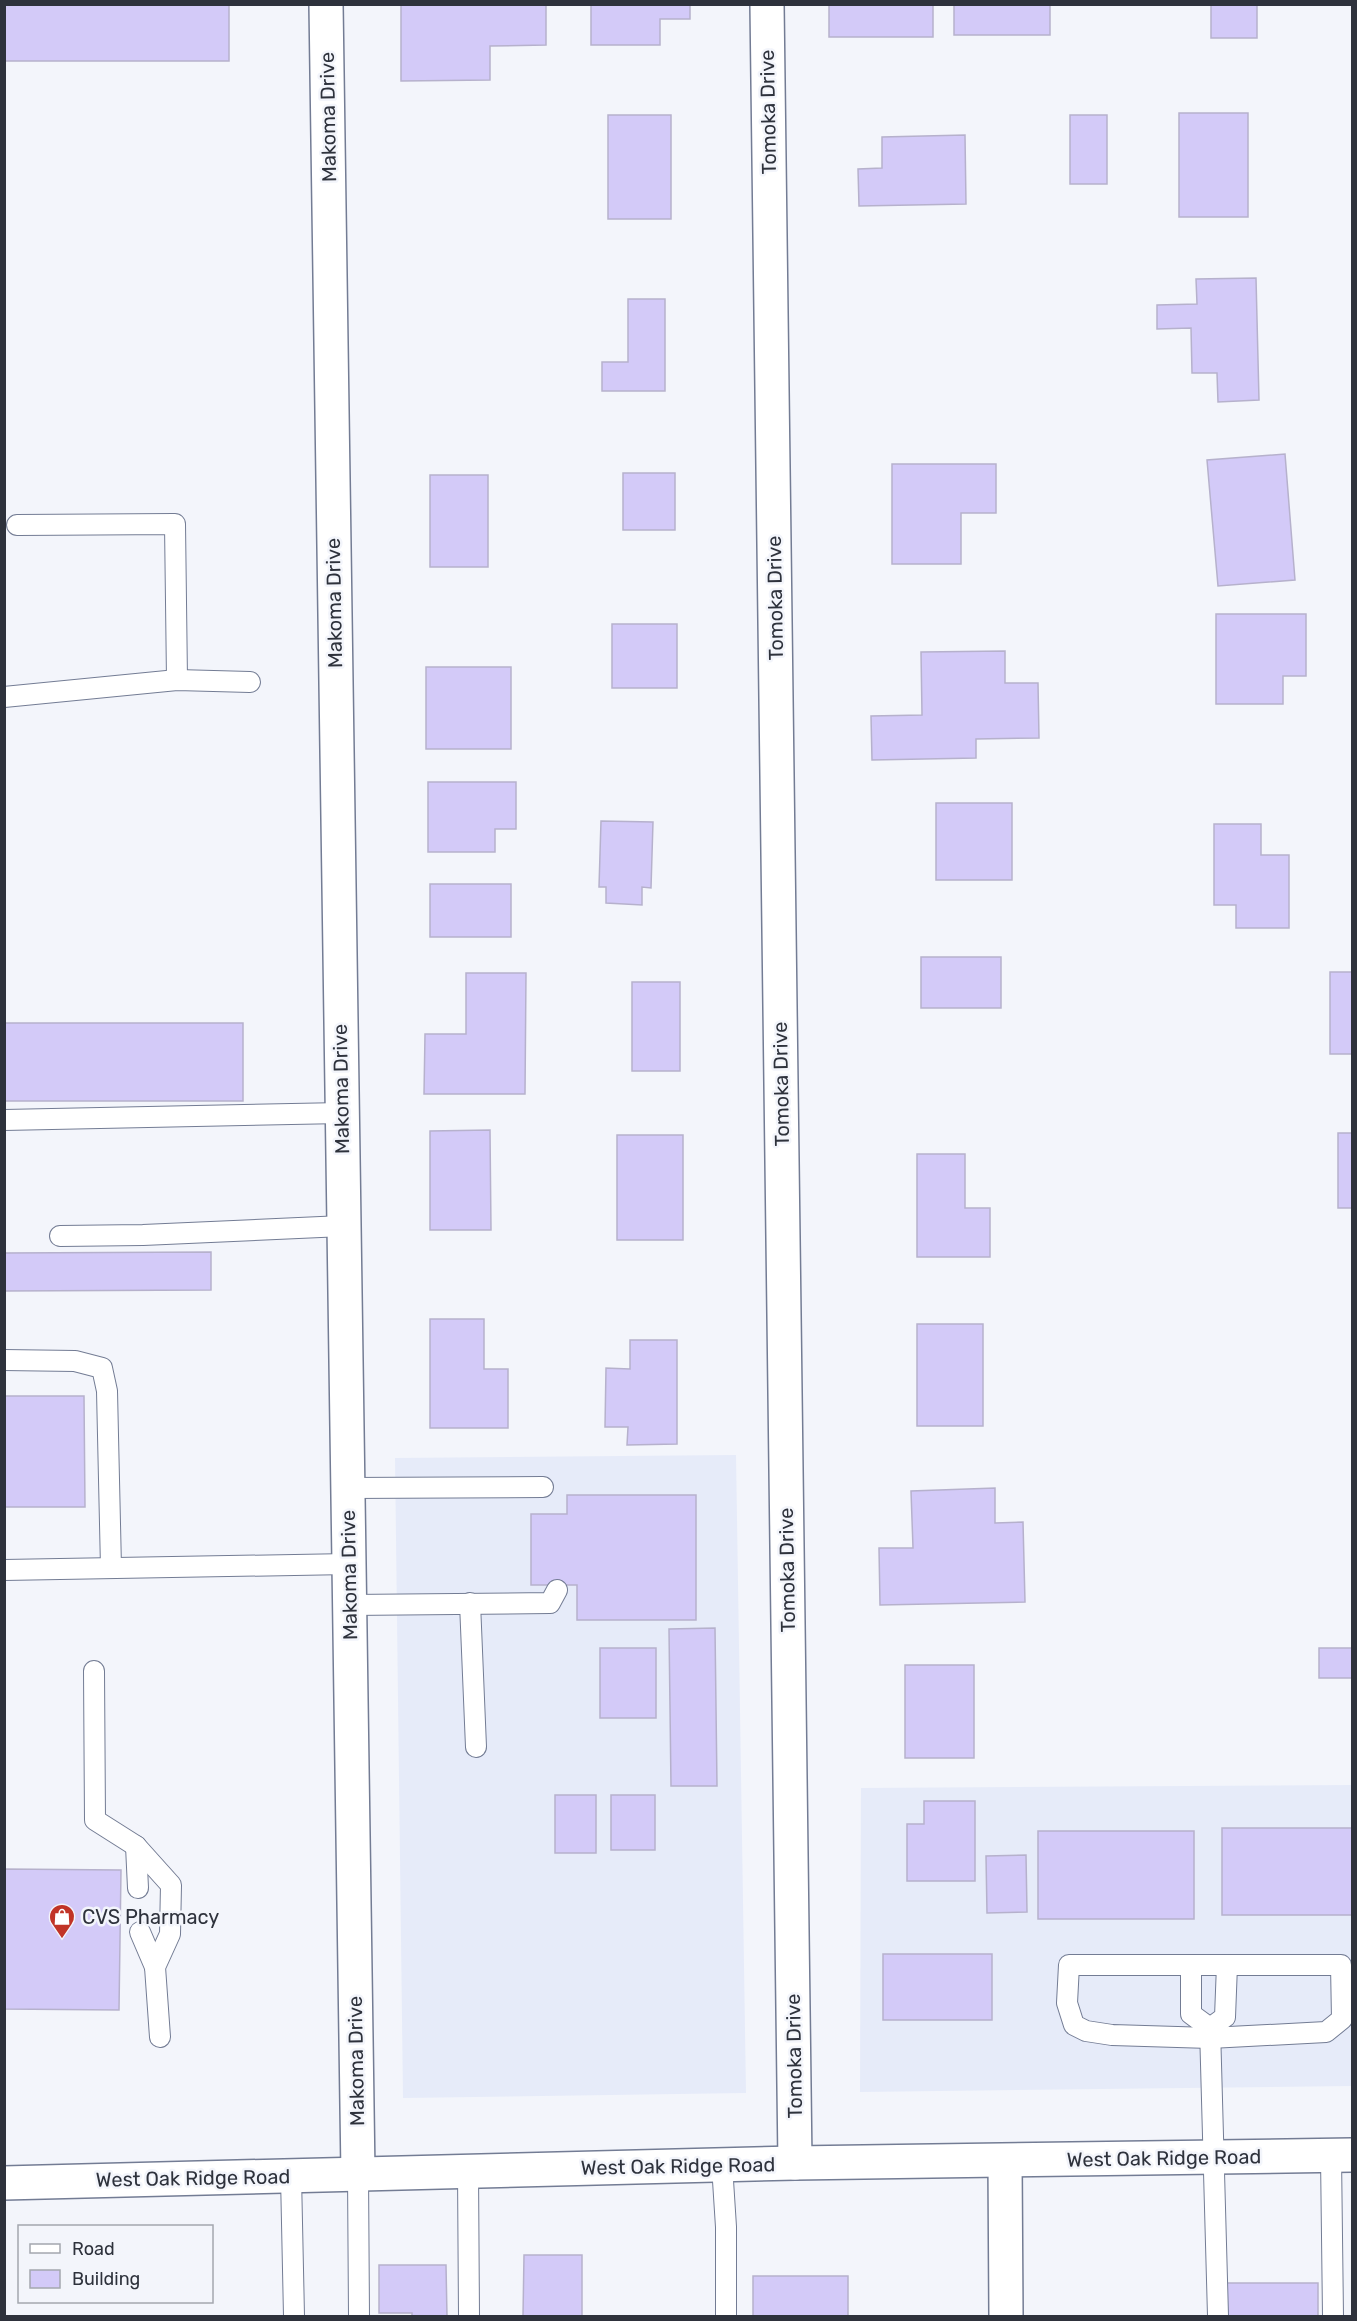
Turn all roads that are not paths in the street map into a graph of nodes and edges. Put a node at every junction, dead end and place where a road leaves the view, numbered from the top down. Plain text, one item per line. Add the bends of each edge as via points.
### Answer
1 (326, 4) edge
2 (767, 4) edge
3 (17, 525) dead end
4 (177, 680) junction
5 (250, 682) dead end
6 (4, 697) edge
7 (342, 1113) junction
8 (4, 1120) edge
9 (343, 1226) junction
10 (60, 1236) dead end
11 (4, 1360) edge
12 (543, 1487) dead end
13 (347, 1488) junction
14 (349, 1564) junction
15 (111, 1568) junction
16 (4, 1570) edge
17 (557, 1590) dead end
18 (470, 1603) junction
19 (349, 1605) junction
20 (94, 1671) dead end
21 (476, 1747) dead end
22 (136, 1846) junction
23 (138, 1888) dead end
24 (140, 1932) dead end
25 (1191, 1965) junction
26 (1227, 1965) junction
27 (155, 1967) junction
28 (1210, 2033) junction
29 (160, 2037) dead end
30 (1342, 2156) edge
31 (1214, 2158) junction
32 (1005, 2161) junction
33 (795, 2163) junction
34 (722, 2165) junction
35 (468, 2171) junction
36 (358, 2174) junction
37 (291, 2176) junction
38 (4, 2183) edge
39 (294, 2316) edge
40 (359, 2316) edge
41 (469, 2316) edge
42 (726, 2316) edge
43 (1006, 2316) edge
44 (1218, 2316) edge
45 (1333, 2316) edge

1 - 7 street, Makoma Drive
2 - 33 street, Tomoka Drive
3 - 4 lane via 175,524
4 - 5 lane
4 - 6 lane
7 - 8 lane
7 - 9 street, Makoma Drive
9 - 10 lane
9 - 13 street, Makoma Drive
11 - 15 lane via 75,1361 102,1368 107,1392
12 - 13 lane
13 - 14 street, Makoma Drive
14 - 15 lane
14 - 19 street, Makoma Drive
15 - 16 lane
17 - 18 lane via 550,1603
18 - 19 lane
18 - 21 lane
19 - 36 street, Makoma Drive
20 - 22 lane via 95,1820
22 - 23 lane
22 - 27 lane via 171,1885 170,1934
24 - 27 lane
25 - 26 lane
25 - 28 lane via 1191,2014
25 - 28 lane via 1069,1965 1067,2002 1074,2025 1086,2031 1112,2035
26 - 28 lane via 1226,2017
26 - 28 lane via 1341,1965 1342,2019 1326,2032
27 - 29 lane
28 - 31 lane
30 - 31 street, West Oak Ridge Road
30 - 45 lane
31 - 32 street, West Oak Ridge Road
31 - 44 lane
32 - 33 street, West Oak Ridge Road
32 - 43 street
33 - 34 street, West Oak Ridge Road
34 - 35 street, West Oak Ridge Road
34 - 42 lane
35 - 36 street, West Oak Ridge Road
35 - 41 lane
36 - 37 street, West Oak Ridge Road
36 - 40 lane
37 - 38 street, West Oak Ridge Road
37 - 39 lane

